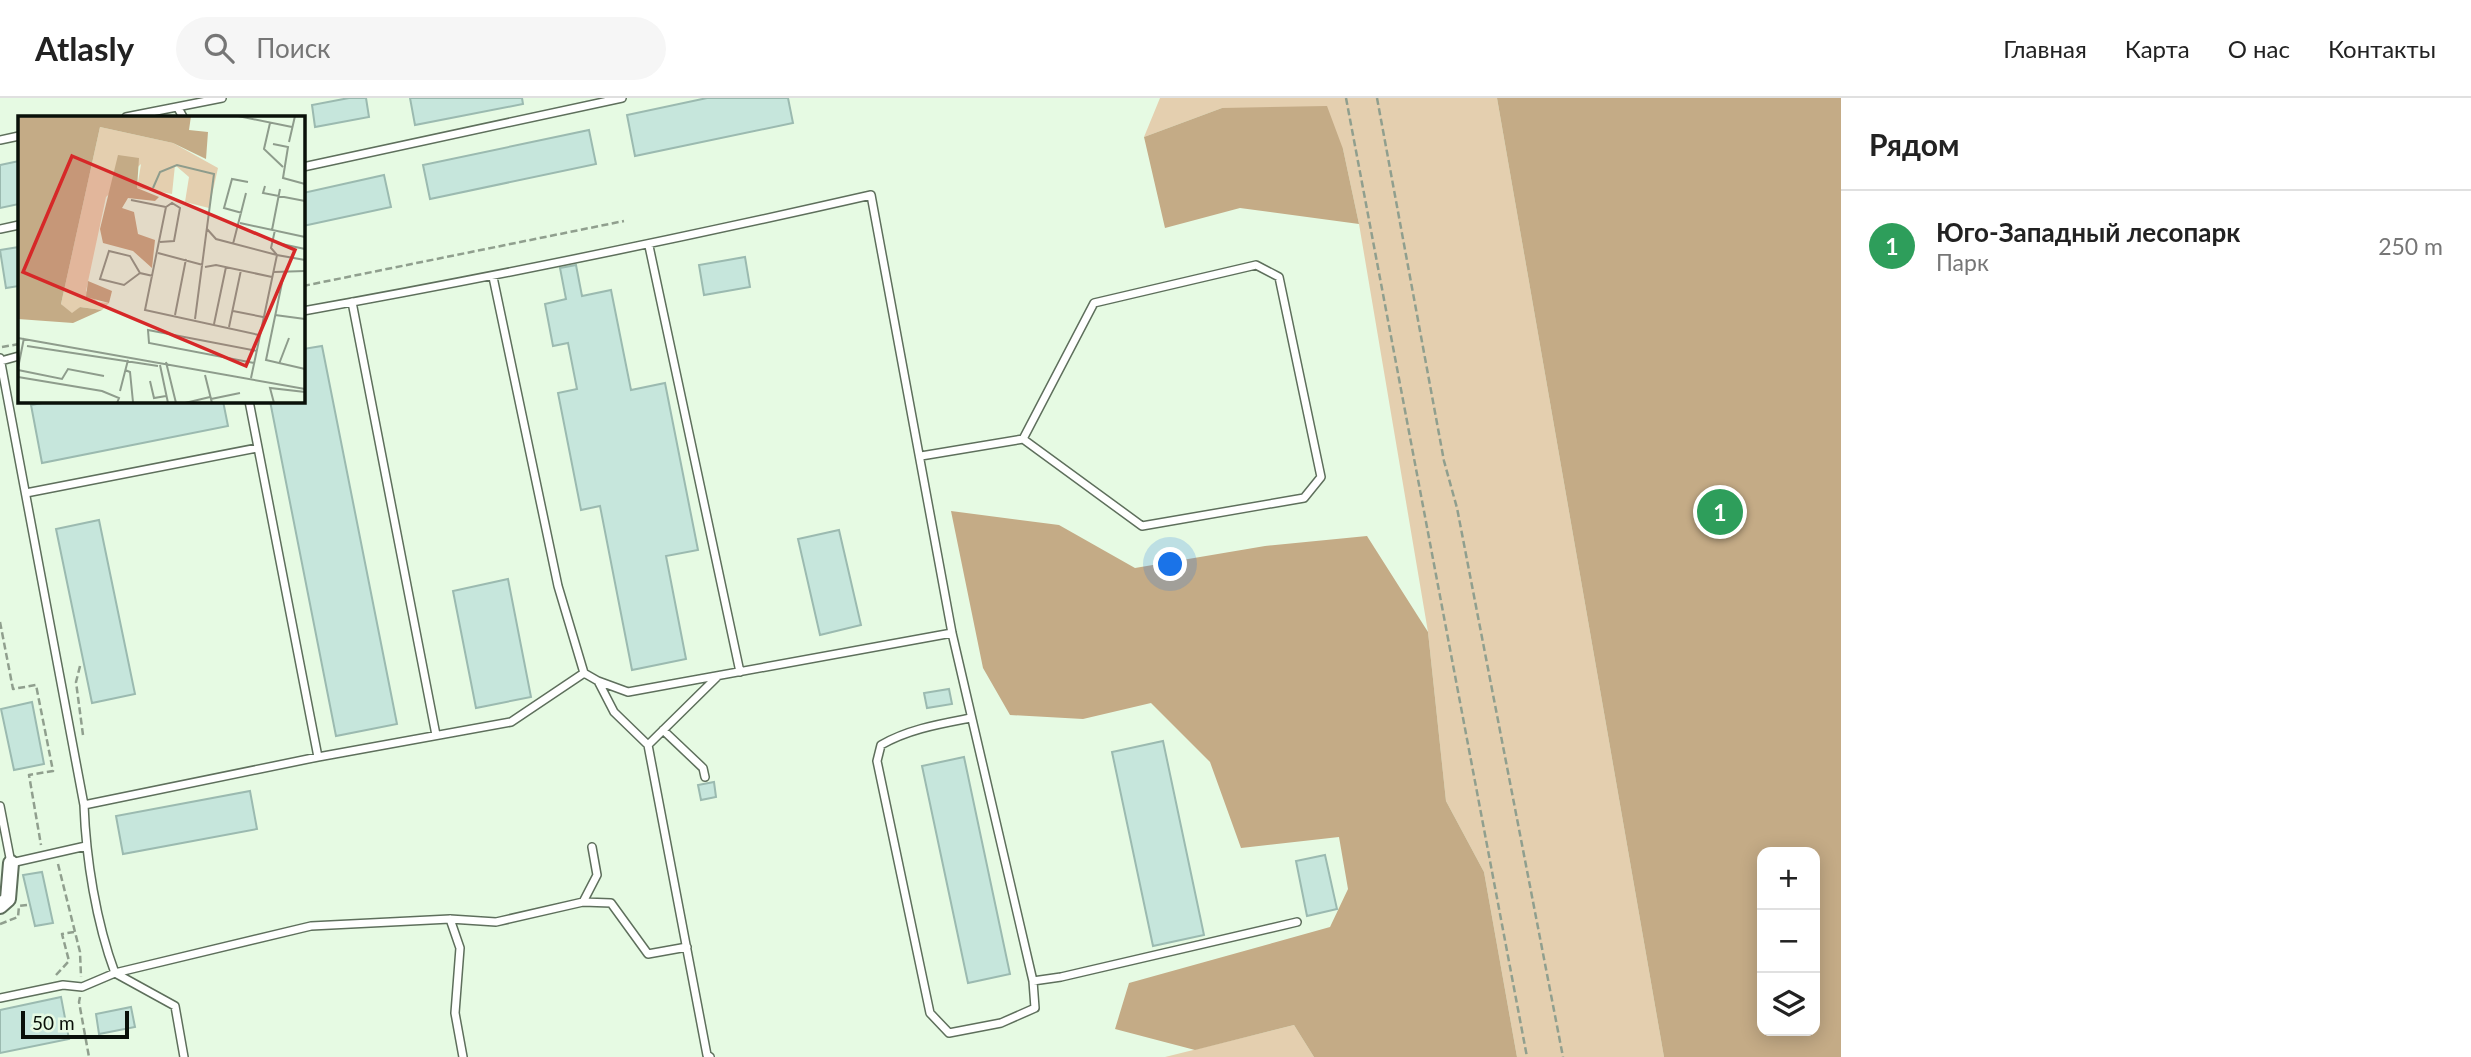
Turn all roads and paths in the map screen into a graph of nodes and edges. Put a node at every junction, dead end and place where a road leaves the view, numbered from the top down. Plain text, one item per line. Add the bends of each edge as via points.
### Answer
1 (222, 98) edge
2 (622, 98) edge
3 (1346, 98) edge
4 (1377, 98) edge
5 (178, 108) junction
6 (132, 116) edge
7 (183, 116) edge
8 (18, 136) edge
9 (0, 140) edge
10 (304, 167) edge
11 (624, 221) dead end
12 (18, 225) edge
13 (0, 229) edge
14 (649, 246) junction
15 (493, 277) junction
16 (304, 286) edge
17 (352, 302) junction
18 (304, 311) edge
19 (18, 344) edge
20 (0, 347) edge
21 (18, 356) edge
22 (0, 359) edge
23 (249, 402) edge
24 (1023, 439) junction
25 (257, 448) junction
26 (921, 456) junction
27 (26, 493) junction
28 (0, 622) edge
29 (952, 633) junction
30 (740, 672) junction
31 (584, 673) junction
32 (717, 677) junction
33 (598, 681) junction
34 (971, 718) junction
35 (663, 730) junction
36 (436, 735) junction
37 (648, 745) junction
38 (318, 757) junction
39 (705, 777) dead end
40 (84, 805) junction
41 (0, 806) edge
42 (86, 846) junction
43 (592, 847) dead end
44 (55, 852) junction
45 (11, 863) junction
46 (583, 902) junction
47 (27, 905) dead end
48 (0, 906) edge
49 (450, 919) junction
50 (1297, 922) dead end
51 (0, 924) edge
52 (74, 932) junction
53 (687, 947) junction
54 (115, 973) junction
55 (1033, 981) junction
56 (50, 982) dead end
57 (82, 987) junction
58 (0, 998) edge
59 (89, 1057) edge
60 (184, 1057) edge
61 (463, 1057) edge
62 (710, 1057) edge
63 (1527, 1057) edge
64 (1563, 1057) edge

1 - 5 lane
2 - 10 lane
3 - 63 path
4 - 64 path
5 - 6 lane
5 - 7 lane
8 - 9 lane
11 - 16 path
12 - 13 lane
14 - 15 lane
14 - 26 lane via 871,195
14 - 30 lane
15 - 17 lane
15 - 31 lane via 558,586
17 - 18 lane
17 - 36 lane
19 - 20 path
21 - 22 lane
22 - 27 lane
23 - 25 lane
24 - 24 lane via 1142,526 1304,498 1321,477 1279,276 1256,265 1094,303
24 - 26 lane
25 - 27 lane
25 - 38 lane
26 - 29 lane
27 - 40 lane
28 - 44 path via 13,689 36,685 53,771 29,775 41,845
29 - 30 lane
29 - 34 lane
30 - 32 lane
31 - 33 lane
31 - 36 lane via 511,722
32 - 33 lane via 628,692
32 - 35 lane
33 - 37 lane via 614,712
34 - 55 lane
34 - 55 lane via 894,738 881,745 877,761 930,1013 949,1033 1001,1023 1035,1008
35 - 37 lane
35 - 39 lane via 703,768
36 - 38 lane
37 - 53 lane
38 - 40 lane
40 - 42 lane
41 - 45 lane
42 - 44 lane
42 - 54 lane
43 - 46 lane via 597,875
44 - 45 lane
44 - 52 path
45 - 48 street via 8,899
46 - 49 lane via 496,922
46 - 53 lane via 611,903 648,954
47 - 51 path via 19,906 18,918
49 - 54 lane via 311,926
49 - 61 lane via 460,948 456,1013
50 - 55 lane
52 - 56 path via 62,934 69,961
52 - 57 path
53 - 62 lane
54 - 57 lane
54 - 60 lane via 175,1006
57 - 58 lane via 63,985
57 - 59 path via 79,1002

